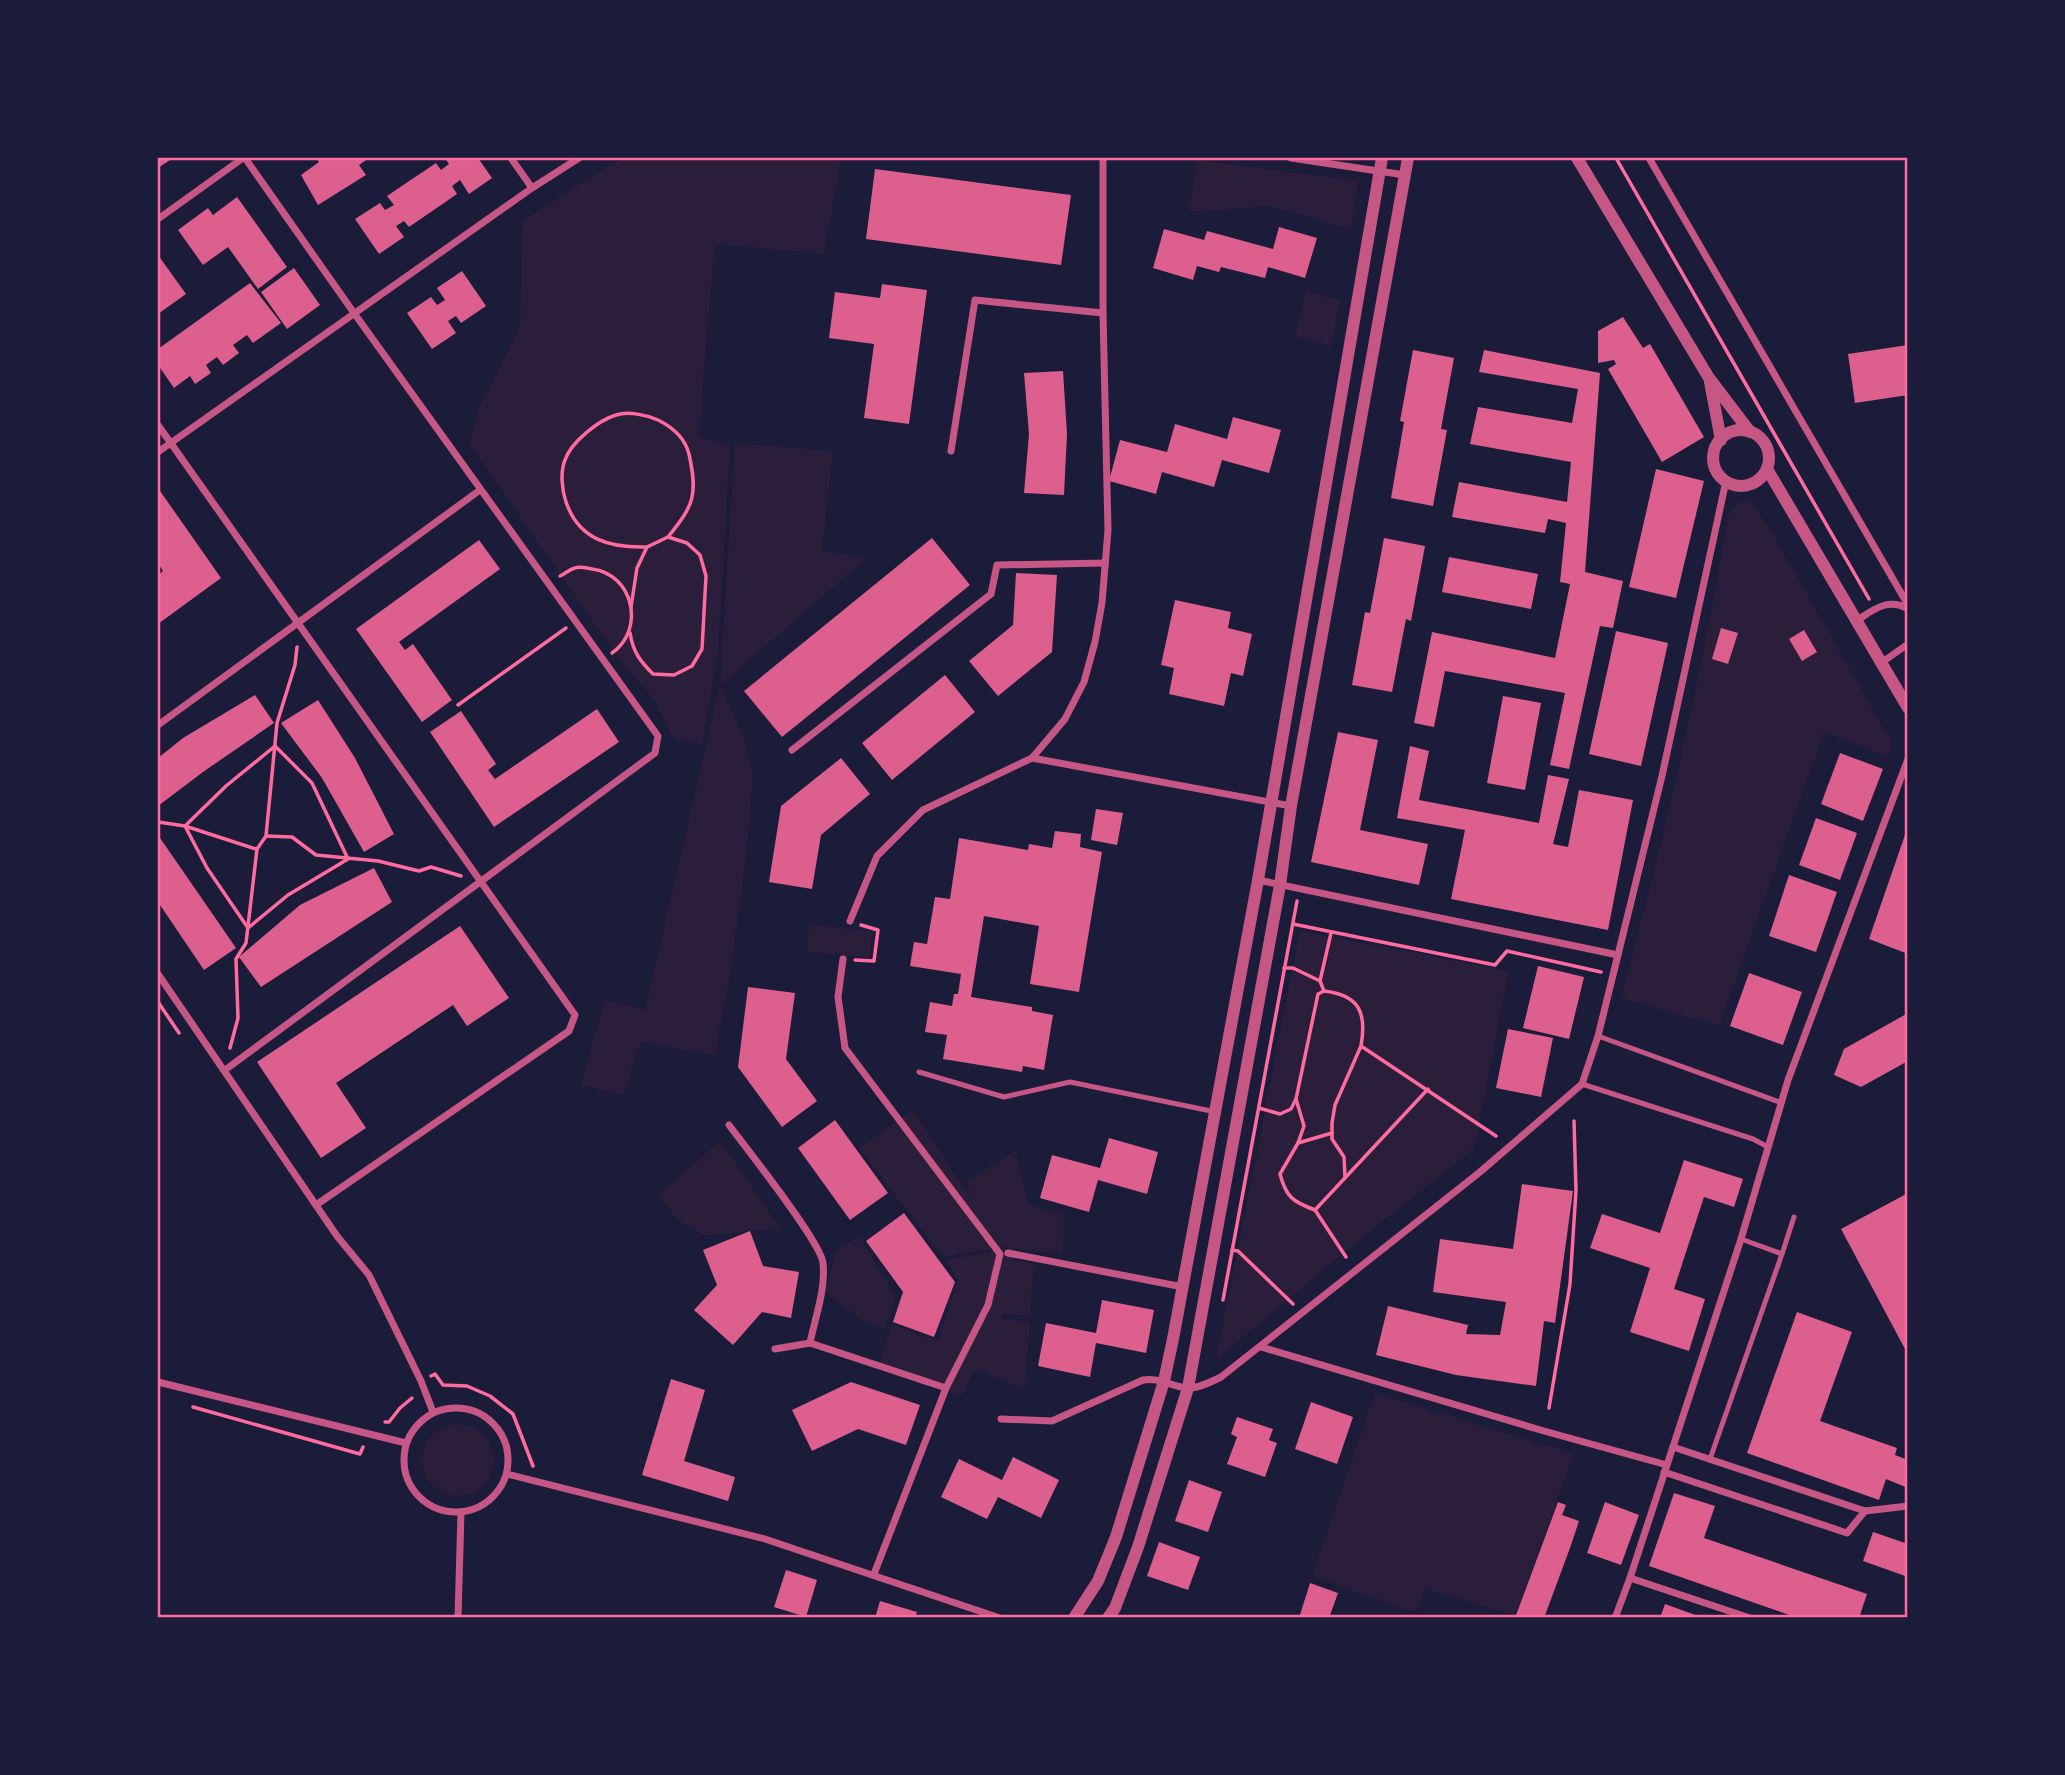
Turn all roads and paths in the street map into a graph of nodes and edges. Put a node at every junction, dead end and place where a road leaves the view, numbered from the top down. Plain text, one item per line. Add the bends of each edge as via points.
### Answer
1 (244, 158) edge
2 (511, 158) edge
3 (579, 158) edge
4 (1103, 158) edge
5 (1292, 158) edge
6 (1408, 158) edge
7 (1577, 158) edge
8 (1616, 158) edge
9 (1649, 158) edge
10 (1381, 164) edge
11 (1405, 175) junction
12 (532, 188) junction
13 (158, 219) edge
14 (354, 313) junction
15 (1102, 313) junction
16 (1709, 378) junction
17 (158, 425) edge
18 (1750, 432) junction
19 (1721, 440) junction
20 (170, 444) junction
21 (951, 451) dead end
22 (158, 452) edge
23 (1767, 469) junction
24 (1726, 481) junction
25 (480, 490) junction
26 (668, 537) junction
27 (647, 547) junction
28 (1105, 563) junction
29 (550, 585) junction
30 (631, 607) junction
31 (1908, 607) edge
32 (1875, 609) junction
33 (1856, 621) junction
34 (575, 622) junction
35 (298, 624) junction
36 (630, 633) junction
37 (1908, 644) edge
38 (602, 660) junction
39 (1881, 663) junction
40 (458, 705) dead end
41 (1908, 708) edge
42 (158, 725) edge
43 (275, 746) junction
44 (792, 750) dead end
45 (1032, 758) junction
46 (1908, 759) edge
47 (1270, 801) junction
48 (1291, 806) junction
49 (158, 822) edge
50 (185, 826) junction
51 (266, 836) junction
52 (257, 849) junction
53 (348, 859) junction
54 (1258, 880) junction
55 (480, 882) junction
56 (1280, 885) junction
57 (1299, 889) junction
58 (1273, 920) junction
59 (850, 921) joint
60 (1293, 924) junction
61 (248, 928) junction
62 (1331, 932) junction
63 (1618, 955) junction
64 (843, 959) joint
65 (1284, 968) dead end
66 (158, 974) edge
67 (1613, 975) junction
68 (1320, 981) junction
69 (1324, 991) junction
70 (1598, 1036) junction
71 (1361, 1046) junction
72 (225, 1070) junction
73 (919, 1072) dead end
74 (1581, 1084) junction
75 (1428, 1089) junction
76 (1296, 1099) junction
77 (1782, 1103) junction
78 (1259, 1108) dead end
79 (1216, 1112) junction
80 (1574, 1121) dead end
81 (729, 1125) dead end
82 (1332, 1133) junction
83 (1496, 1136) dead end
84 (1298, 1143) junction
85 (1768, 1147) junction
86 (1345, 1178) junction
87 (316, 1205) junction
88 (1315, 1210) junction
89 (1794, 1217) dead end
90 (1741, 1239) junction
91 (1233, 1250) dead end
92 (1008, 1253) dead end
93 (1782, 1254) junction
94 (1346, 1257) dead end
95 (1560, 1284) dead end
96 (1570, 1284) junction
97 (1184, 1287) junction
98 (1302, 1314) junction
99 (810, 1343) junction
100 (1261, 1347) junction
101 (775, 1349) dead end
102 (421, 1381) junction
103 (1164, 1381) junction
104 (158, 1382) edge
105 (946, 1388) junction
106 (1188, 1388) junction
107 (183, 1404) dead end
108 (1549, 1408) dead end
109 (433, 1412) junction
110 (1001, 1419) dead end
111 (381, 1421) dead end
112 (406, 1443) junction
113 (1673, 1447) junction
114 (360, 1454) dead end
115 (1710, 1460) junction
116 (543, 1469) dead end
117 (1666, 1469) junction
118 (507, 1474) junction
119 (1908, 1506) edge
120 (1865, 1511) junction
121 (461, 1512) junction
122 (874, 1574) junction
123 (1629, 1580) junction
124 (978, 1614) edge
125 (458, 1618) edge
126 (1000, 1618) edge
127 (1074, 1618) edge
128 (1108, 1618) edge
129 (1615, 1618) edge
130 (1750, 1618) edge

1 - 13 street
1 - 14 street
2 - 12 street
3 - 12 street
4 - 15 street
5 - 10 street
6 - 11 street
7 - 16 street
8 - 32 path
9 - 31 street
10 - 11 street
10 - 47 street
11 - 48 street
12 - 14 street
14 - 20 street
14 - 25 street
15 - 21 street via 975,299
15 - 28 street
16 - 18 street
16 - 19 street
17 - 20 street
18 - 19 street via 1732,432
18 - 23 street via 1767,447
19 - 24 street via 1714,461
20 - 22 street
20 - 35 street
23 - 24 street via 1759,480 1746,486
23 - 33 street
24 - 63 street
25 - 29 street
25 - 35 street
26 - 27 path
26 - 27 path via 688,512 695,482 687,448 673,427 648,416 617,414 583,434 565,460 562,490 572,519 597,540 622,548
26 - 36 path via 687,543 700,555 706,576 702,649 692,666 674,675 653,674 632,648
27 - 30 path via 637,568
28 - 44 street via 997,565 991,594
28 - 45 street via 1095,642 1083,682 1065,719
29 - 30 path via 577,567 601,570 621,583
29 - 34 street
30 - 36 path
31 - 32 street via 1887,603
32 - 33 street
33 - 39 street
34 - 38 street
34 - 40 path
35 - 42 street
35 - 43 path via 295,665 281,704
35 - 55 street
36 - 38 path
37 - 39 street
38 - 55 street via 658,736 656,754
39 - 41 street
43 - 50 path
43 - 51 path
43 - 53 path via 312,783
45 - 47 street
45 - 59 street via 923,810 877,856
46 - 77 street
47 - 48 street
47 - 54 street
48 - 56 street
49 - 50 path
50 - 52 path
50 - 61 path
51 - 52 path
51 - 53 path via 292,837 316,855
52 - 61 path
53 - 55 path via 419,871 431,867
53 - 61 path via 288,895
54 - 56 street
54 - 79 street
55 - 72 street
55 - 87 street via 575,1015 569,1031
56 - 57 street
56 - 58 street
57 - 60 path
57 - 63 street
58 - 60 path
58 - 106 street
59 - 64 path via 878,930 874,961
60 - 62 path
61 - 72 path via 246,943 236,959 237,1018
62 - 67 path via 1495,965 1507,951
62 - 68 path
63 - 67 street
64 - 105 street via 838,998 845,1048 1000,1254 988,1306
65 - 68 path
66 - 72 street
67 - 70 street
68 - 69 path
69 - 71 path via 1353,999 1361,1011
69 - 76 path via 1318,994
70 - 74 street
70 - 77 lane
71 - 75 path
71 - 82 path via 1335,1105
72 - 87 street
73 - 79 lane via 1004,1097 1070,1082
74 - 85 lane
74 - 98 street via 1480,1172
75 - 83 path
75 - 86 path
76 - 78 path via 1291,1109 1280,1114
76 - 84 path via 1304,1126
77 - 85 street
79 - 97 street
80 - 96 path via 1576,1190
81 - 99 street via 823,1260
82 - 84 path
82 - 86 path via 1344,1157
84 - 88 path via 1280,1174 1285,1191
85 - 90 street
86 - 88 path
87 - 102 street via 369,1275
88 - 94 path
89 - 93 lane
90 - 93 lane
90 - 113 street
91 - 98 path
92 - 97 street
93 - 115 lane
95 - 96 path
96 - 108 path
97 - 103 street
98 - 100 street
99 - 101 street
99 - 105 street
100 - 106 street via 1221,1377
100 - 117 street
102 - 109 street
102 - 111 path via 408,1388 412,1399 389,1422
102 - 116 path via 435,1374 443,1385 467,1386 490,1396 513,1414 531,1465
103 - 106 street
103 - 110 street via 1143,1380 1052,1421
103 - 127 street via 1116,1536 1098,1580
104 - 112 street
105 - 122 street
106 - 128 street via 1138,1547
107 - 114 path
109 - 112 street via 412,1430
109 - 118 street via 466,1408 482,1414 505,1440
112 - 121 street via 406,1477 415,1493 427,1504
113 - 115 street
113 - 117 street
115 - 120 street
117 - 120 street via 1847,1533
117 - 123 street
118 - 121 street via 490,1500
118 - 122 street via 765,1539
119 - 120 street
121 - 125 street
122 - 124 street
123 - 129 street
123 - 130 street
124 - 126 street

